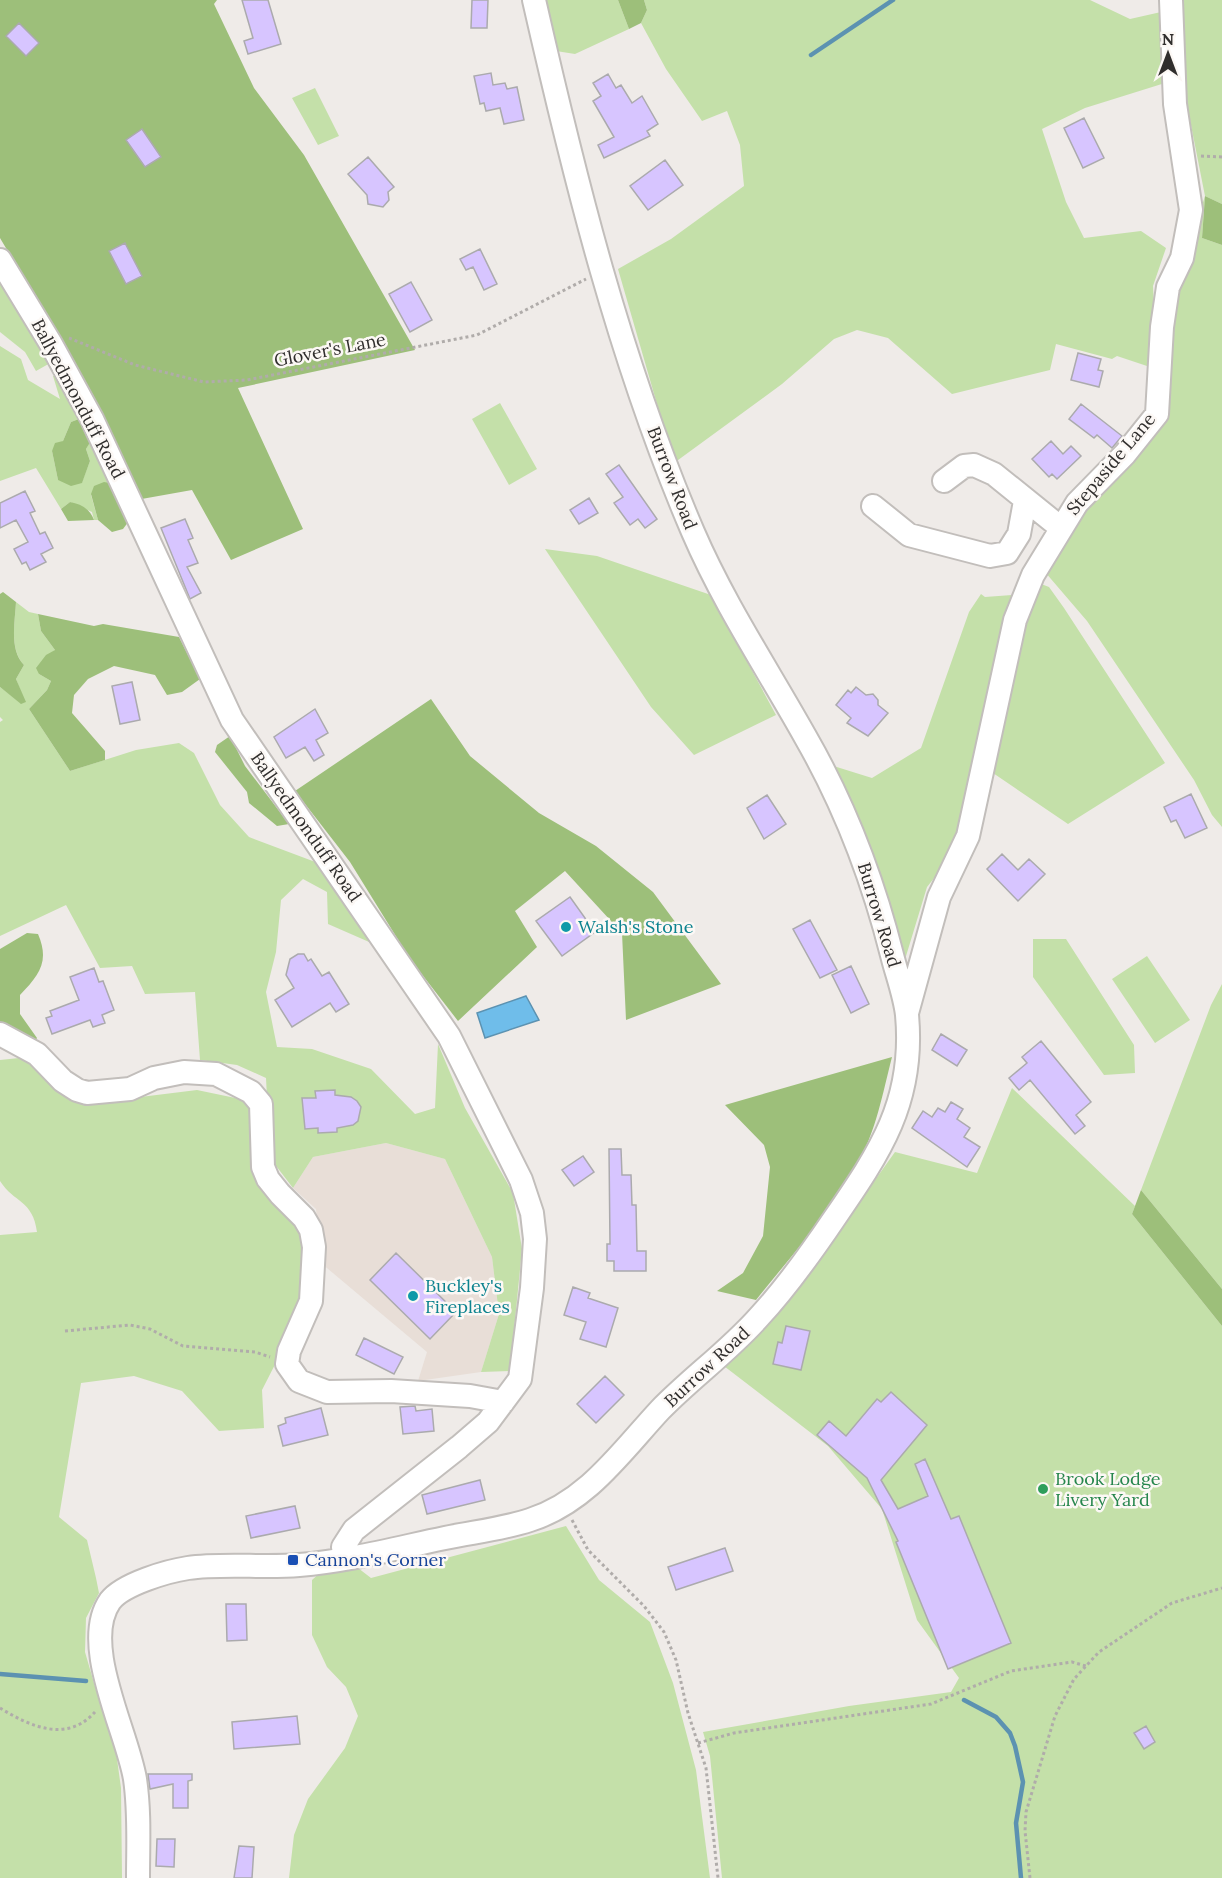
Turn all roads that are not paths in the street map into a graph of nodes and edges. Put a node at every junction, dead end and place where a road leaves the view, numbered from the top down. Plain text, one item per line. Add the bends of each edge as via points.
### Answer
1 (534, 0) edge
2 (1171, 0) edge
3 (0, 261) edge
4 (944, 481) dead end
5 (1025, 501) junction
6 (873, 506) dead end
7 (1061, 528) junction
8 (907, 1014) junction
9 (0, 1034) edge
10 (502, 1402) junction
11 (345, 1559) junction
12 (138, 1878) edge

1 - 8 street, Burrow Road via 559,110 641,398 694,536 749,643 810,743 849,825 879,902
2 - 7 street, Stepaside Lane via 1175,104 1191,210 1182,258 1168,287 1157,414 1077,503
3 - 10 street, Ballyedmonduff Road via 92,419 232,720 449,1036 521,1180 532,1212 535,1239 531,1288 520,1379
4 - 5 street via 964,466 974,465 994,474
5 - 6 street via 1018,534 1007,553 990,556 909,535
5 - 7 street
7 - 8 street, Stepaside Lane via 1033,575 1016,620 968,836 939,897
8 - 11 street, Burrow Road via 905,1082 891,1131 863,1178 804,1263 756,1321 662,1409 609,1468 565,1505 530,1520
9 - 10 street via 37,1054 63,1081 87,1093 130,1089 154,1078 184,1072 216,1074 251,1092 261,1104 263,1167 268,1179 304,1218 315,1247 311,1300 287,1364 299,1381 327,1392 391,1391
10 - 11 street, Ballyedmonduff Road via 488,1422 354,1530 344,1547
11 - 12 street via 290,1566 190,1567 140,1581 111,1599 100,1629 100,1653 134,1774 140,1823

